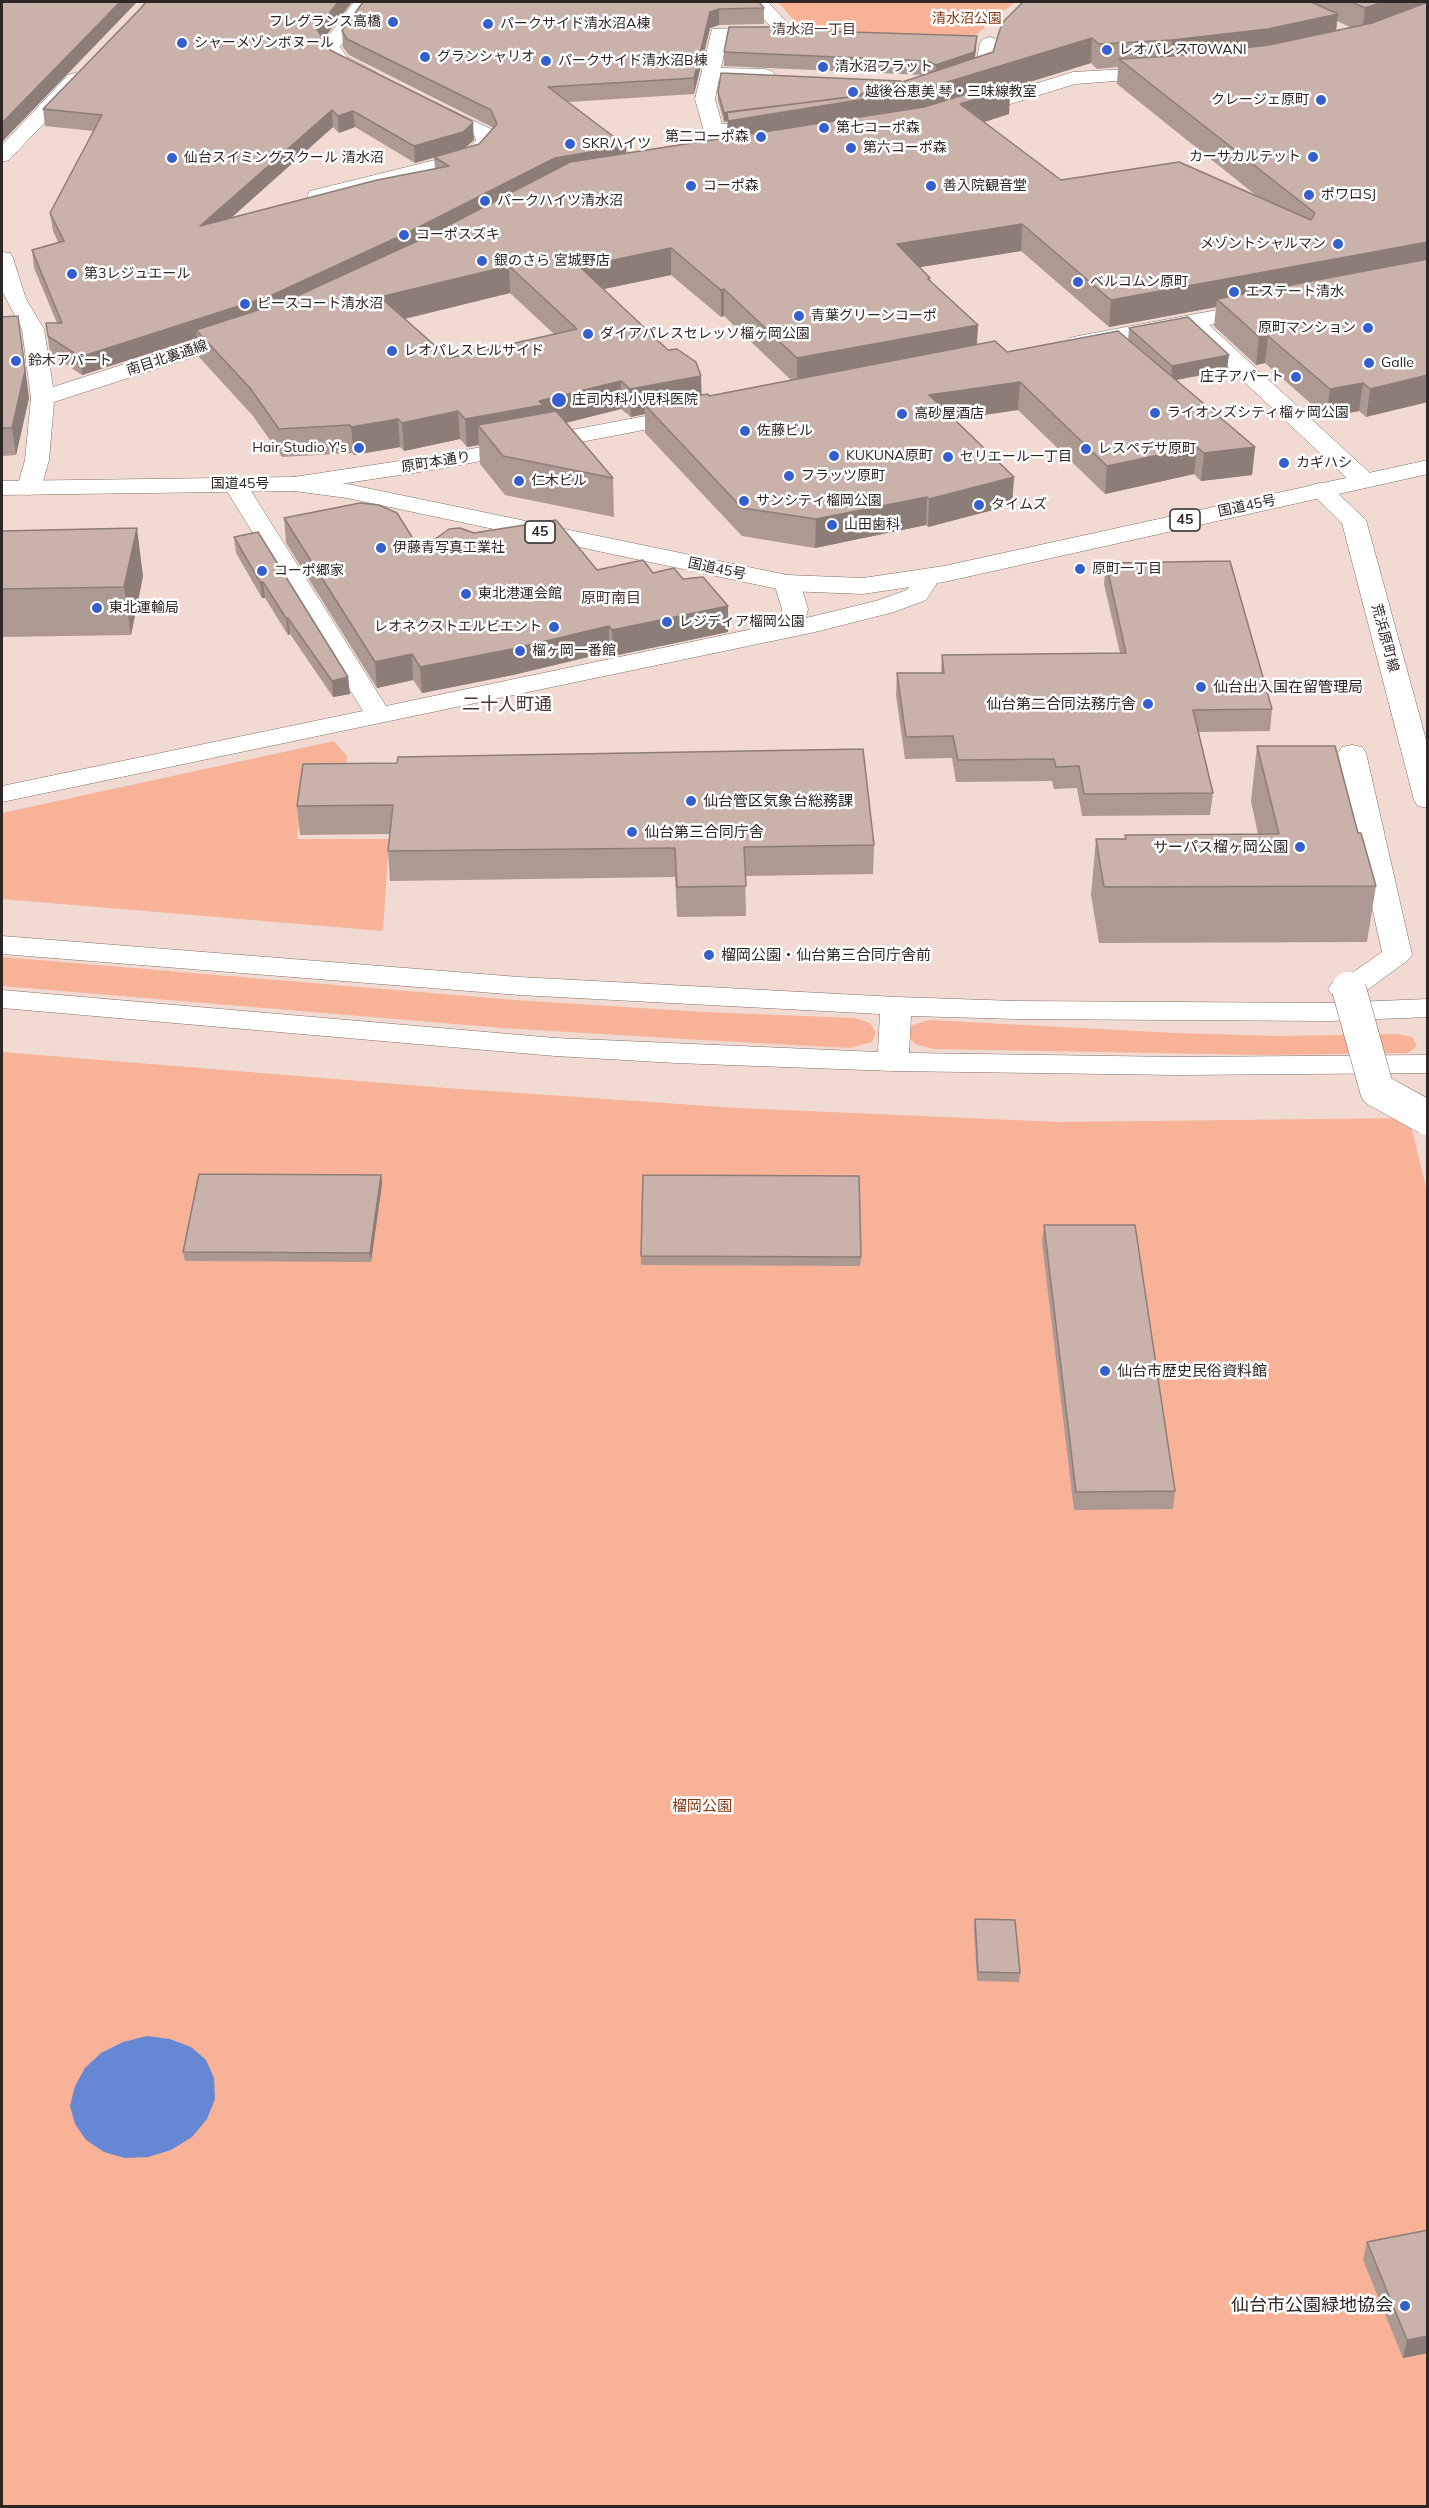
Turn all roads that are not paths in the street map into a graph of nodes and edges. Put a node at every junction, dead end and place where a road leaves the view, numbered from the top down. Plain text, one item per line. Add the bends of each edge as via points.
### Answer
1 (363, 2) edge
2 (758, 2) edge
3 (1003, 27) edge
4 (785, 32) junction
5 (847, 37) edge
6 (966, 42) edge
7 (990, 44) junction
8 (92, 62) edge
9 (1182, 72) edge
10 (712, 73) junction
11 (783, 76) edge
12 (942, 85) edge
13 (391, 87) edge
14 (412, 97) edge
15 (953, 115) edge
16 (792, 121) edge
17 (2, 128) edge
18 (27, 128) junction
19 (714, 131) junction
20 (2, 156) edge
21 (693, 159) edge
22 (317, 195) edge
23 (2, 258) edge
24 (1282, 304) edge
25 (1192, 322) junction
26 (257, 328) edge
27 (1053, 348) edge
28 (43, 398) junction
29 (713, 411) edge
30 (1428, 467) edge
31 (1363, 480) junction
32 (234, 483) junction
33 (294, 484) junction
34 (2, 488) edge
35 (29, 488) junction
36 (1320, 490) junction
37 (928, 577) junction
38 (787, 583) junction
39 (776, 632) junction
40 (379, 715) junction
41 (1352, 753) dead end
42 (2, 794) edge
43 (1428, 800) edge
44 (2, 945) edge
45 (2, 999) edge
46 (896, 1006) junction
47 (1428, 1008) edge
48 (893, 1062) junction
49 (1428, 1064) edge
50 (1428, 1118) edge

1 - 13 main road via 330,47 340,61
2 - 4 main road
3 - 7 main road
4 - 5 main road
4 - 10 main road via 719,33
6 - 7 main road
7 - 12 main road via 984,71
8 - 18 main road
9 - 15 main road via 1073,78
10 - 11 main road
10 - 19 main road via 705,99
14 - 22 main road via 484,134 486,142 472,155 450,163
16 - 19 main road
17 - 18 main road
18 - 20 main road
19 - 21 main road via 727,154
23 - 28 main road via 15,299 33,329
24 - 25 main road
25 - 27 main road
25 - 31 main road
26 - 28 main road, 南目北裏通線
28 - 35 main road via 37,460
29 - 33 main road, 原町本通り via 439,462
30 - 31 main road, 国道45号 / 45
31 - 36 main road, 国道45号 / 45
32 - 33 main road, 国道45号 / 45
32 - 35 main road, 国道45号 / 45
32 - 40 main road
33 - 38 main road, 国道45号 / 45 via 347,491
34 - 35 main road, 国道45号 / 45
36 - 37 main road, 国道45号 / 45
36 - 43 main road, 荒浜原町線 via 1354,520
37 - 38 main road, 国道45号 / 45 via 863,586
37 - 39 main road via 917,595 885,607
38 - 39 main road via 794,617
39 - 40 main road
40 - 42 main road
41 - 50 main road, bridge via 1397,955 1346,989 1377,1090
44 - 46 main road via 519,986
45 - 48 main road via 555,1047
46 - 47 main road via 1306,1012
46 - 48 main road
48 - 49 main road

